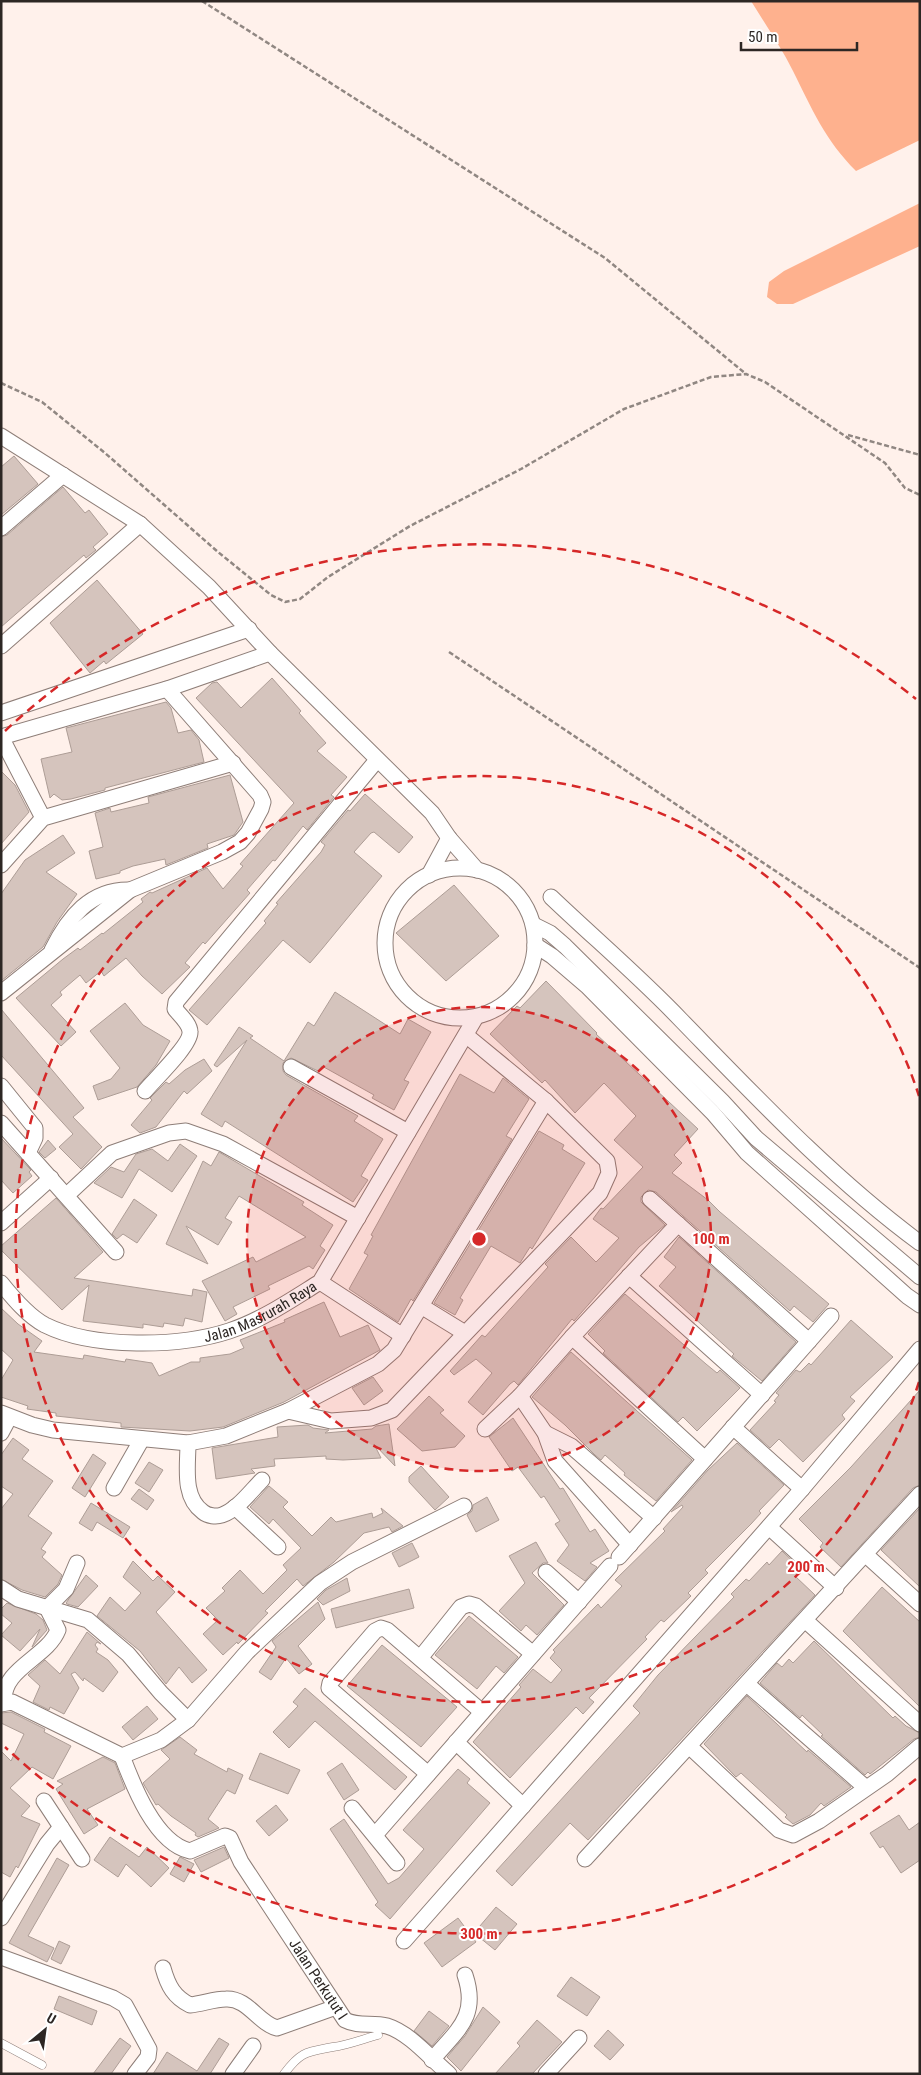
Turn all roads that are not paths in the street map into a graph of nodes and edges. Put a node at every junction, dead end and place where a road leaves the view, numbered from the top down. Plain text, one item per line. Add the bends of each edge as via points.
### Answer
1 (1, 436) edge
2 (63, 475) junction
3 (140, 524) junction
4 (1, 528) edge
5 (248, 629) junction
6 (1, 646) edge
7 (270, 653) junction
8 (167, 689) junction
9 (1, 713) edge
10 (1, 737) edge
11 (377, 760) junction
12 (233, 763) junction
13 (43, 818) junction
14 (449, 838) junction
15 (1, 865) edge
16 (477, 870) junction
17 (429, 875) junction
18 (551, 897) dead end
19 (534, 925) junction
20 (535, 944) junction
21 (1, 993) edge
22 (476, 1017) junction
23 (467, 1036) junction
24 (291, 1067) dead end
25 (1, 1086) edge
26 (145, 1091) dead end
27 (546, 1101) junction
28 (1, 1122) edge
29 (408, 1132) junction
30 (28, 1153) junction
31 (781, 1159) junction
32 (769, 1172) junction
33 (51, 1178) junction
34 (67, 1195) junction
35 (650, 1199) dead end
36 (358, 1218) junction
37 (1, 1223) edge
38 (678, 1224) junction
39 (920, 1243) edge
40 (116, 1252) dead end
41 (629, 1276) junction
42 (920, 1277) edge
43 (320, 1282) junction
44 (1, 1283) edge
45 (920, 1305) edge
46 (421, 1306) junction
47 (831, 1316) dead end
48 (465, 1333) junction
49 (403, 1336) junction
50 (572, 1337) junction
51 (809, 1341) junction
52 (920, 1349) edge
53 (762, 1395) junction
54 (520, 1396) junction
55 (288, 1411) junction
56 (5, 1415) edge
57 (734, 1427) junction
58 (484, 1429) dead end
59 (1, 1433) edge
60 (545, 1433) junction
61 (142, 1439) junction
62 (188, 1443) junction
63 (705, 1459) junction
64 (262, 1480) dead end
65 (114, 1488) dead end
66 (802, 1489) junction
67 (920, 1494) edge
68 (464, 1506) dead end
69 (235, 1507) junction
70 (654, 1518) junction
71 (769, 1527) junction
72 (630, 1545) junction
73 (278, 1547) dead end
74 (866, 1555) junction
75 (77, 1563) dead end
76 (546, 1572) dead end
77 (1, 1588) edge
78 (836, 1588) junction
79 (579, 1602) junction
80 (920, 1604) edge
81 (47, 1608) junction
82 (806, 1621) junction
83 (534, 1654) junction
84 (421, 1657) junction
85 (747, 1684) junction
86 (3, 1703) edge
87 (482, 1712) junction
88 (188, 1720) junction
89 (920, 1724) edge
90 (456, 1742) junction
91 (689, 1746) junction
92 (920, 1746) edge
93 (122, 1756) junction
94 (428, 1774) junction
95 (866, 1787) junction
96 (44, 1801) dead end
97 (523, 1806) junction
98 (352, 1808) dead end
99 (61, 1827) junction
100 (375, 1835) junction
101 (82, 1859) dead end
102 (585, 1859) dead end
103 (397, 1863) dead end
104 (1, 1918) edge
105 (404, 1941) dead end
106 (1, 1957) edge
107 (163, 1968) dead end
108 (465, 1975) dead end
109 (336, 2007) junction
110 (378, 2035) dead end
111 (579, 2038) dead end
112 (1, 2043) edge
113 (253, 2046) dead end
114 (432, 2060) junction
115 (42, 2065) dead end
116 (136, 2074) edge
117 (233, 2074) edge
118 (284, 2074) edge
119 (449, 2074) edge
120 (546, 2074) edge

1 - 2 street
2 - 3 street
2 - 4 street
3 - 5 street via 210,587
3 - 6 street
5 - 7 street
5 - 9 street
7 - 8 street
7 - 11 street
8 - 10 street
8 - 12 street
10 - 13 street
11 - 14 street via 432,813
11 - 26 street via 176,1002 175,1010 191,1034
12 - 13 street
12 - 21 street via 263,802 248,833 233,848 130,890 108,892 74,914 50,955
13 - 15 street
14 - 16 street
14 - 17 street
16 - 17 street via 452,869
16 - 19 street via 499,879 517,895
17 - 22 street via 408,888 394,908 386,931 388,963 408,998 428,1011 452,1018
18 - 39 street via 680,1018 792,1133 880,1214
19 - 20 street
19 - 31 street via 565,946 756,1138
20 - 22 street via 529,975 516,994 498,1009
20 - 32 street via 587,986
22 - 23 street, Jalan Masrurah Raya
23 - 27 street
23 - 29 street, Jalan Masrurah Raya
24 - 29 street
25 - 30 street via 35,1128 35,1138
27 - 46 street
27 - 48 street via 607,1161 607,1179 600,1193
28 - 30 street
29 - 36 street, Jalan Masrurah Raya
30 - 33 street
31 - 32 street
31 - 42 street
32 - 45 street
33 - 34 street
33 - 37 street
34 - 36 street via 112,1152 169,1133 186,1131 223,1144
34 - 40 street
35 - 38 street
36 - 43 street, Jalan Masrurah Raya
38 - 41 street
38 - 51 street
41 - 50 street
41 - 53 street
43 - 44 street, Jalan Masrurah Raya via 283,1305 231,1330 188,1341 161,1342 92,1338 44,1325
43 - 49 street
46 - 48 street
46 - 49 street
47 - 51 street
48 - 55 street via 385,1414 331,1421
49 - 55 street via 385,1360
50 - 54 street
50 - 63 street
51 - 53 street
52 - 66 street
53 - 57 street
54 - 58 street
54 - 60 street
55 - 62 street via 226,1436
56 - 59 street
56 - 61 street via 53,1430
57 - 63 street
57 - 66 street
60 - 70 street via 571,1446
60 - 72 street via 555,1462
61 - 62 street
61 - 65 street
62 - 69 street via 188,1484 195,1504 212,1516 223,1515
63 - 70 street
64 - 69 street
66 - 71 street
67 - 74 street
68 - 88 street via 352,1562 320,1583 247,1652
69 - 73 street
70 - 72 street
71 - 78 street
71 - 97 street
72 - 79 street
74 - 78 street
74 - 80 street
75 - 81 street via 66,1589
76 - 79 street
77 - 81 street via 18,1599
78 - 82 street
79 - 83 street
81 - 86 street via 58,1630 54,1640 11,1680
81 - 88 street via 88,1620 128,1654
82 - 85 street
82 - 89 street
83 - 84 street via 476,1606 469,1604 461,1607
83 - 87 street
84 - 87 street
84 - 94 street via 387,1630 378,1629 329,1688
85 - 91 street
85 - 95 street
86 - 93 street via 12,1702
87 - 90 street
88 - 93 street via 161,1740
90 - 94 street
90 - 97 street
91 - 95 street via 779,1830 790,1835 819,1821
91 - 102 street
92 - 95 street via 893,1770
93 - 109 street, Jalan Perkutut I via 149,1815 184,1850 190,1851 228,1836 241,1862
94 - 100 street
96 - 99 street
97 - 105 street
98 - 100 street
99 - 101 street
99 - 104 street
100 - 103 street
106 - 116 street via 125,2005 149,2049 148,2057
107 - 109 street via 174,1993 190,2005 235,2000 277,2028
108 - 114 street via 470,1991 470,2012
109 - 114 street, Jalan Perkutut I via 350,2023 389,2027 408,2038
110 - 118 lane via 313,2049 301,2056
111 - 120 street
112 - 115 lane
113 - 117 street
114 - 119 street, Jalan Perkutut I

